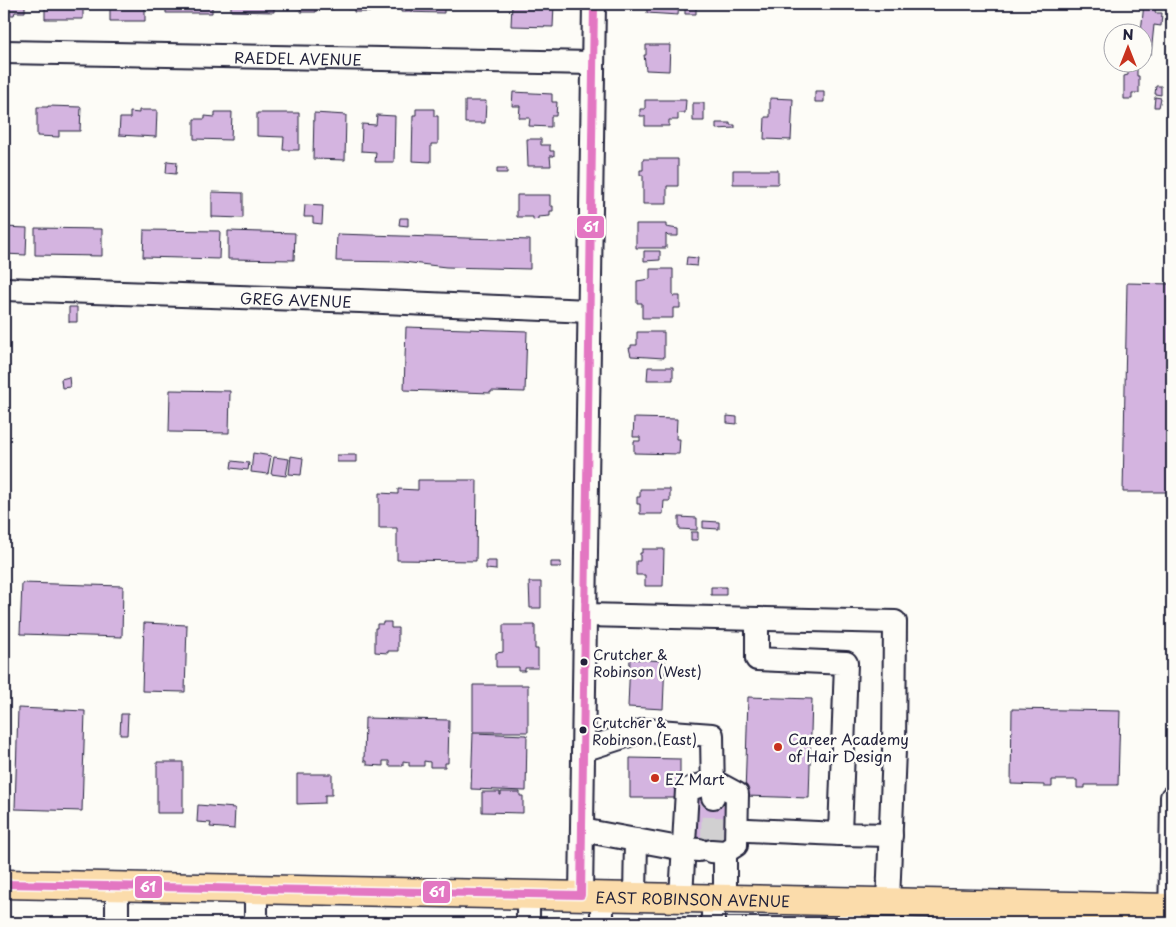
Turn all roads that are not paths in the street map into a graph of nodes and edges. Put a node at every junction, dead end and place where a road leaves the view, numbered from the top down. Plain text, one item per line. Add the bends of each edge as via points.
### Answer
1 (594, 4) edge
2 (4, 52) edge
3 (593, 63) junction
4 (4, 289) edge
5 (589, 311) junction
6 (585, 615) junction
7 (757, 618) junction
8 (583, 750) junction
9 (713, 790) junction
10 (1172, 797) edge
11 (582, 830) junction
12 (748, 830) dead end
13 (840, 834) junction
14 (891, 835) junction
15 (636, 840) junction
16 (716, 847) junction
17 (684, 849) junction
18 (4, 884) edge
19 (117, 886) junction
20 (256, 889) junction
21 (528, 893) junction
22 (592, 895) junction
23 (635, 896) junction
24 (681, 897) junction
25 (888, 901) junction
26 (717, 906) edge
27 (850, 912) edge
28 (986, 913) edge
29 (1171, 913) edge
30 (117, 923) edge
31 (256, 923) edge
32 (528, 923) edge
33 (602, 923) edge

1 - 3 street
2 - 3 street, RAEDEL AVENUE
3 - 5 street
4 - 5 street, GREG AVENUE
5 - 6 street
6 - 7 street
6 - 8 street
7 - 13 street via 757,659 846,663
7 - 14 street via 895,622
8 - 9 street via 645,730 712,735
8 - 11 street
9 - 16 street via 737,794 736,845
9 - 17 street via 687,790
10 - 29 street
11 - 15 street
11 - 22 street
12 - 13 street
13 - 14 street
14 - 25 street
15 - 17 street
15 - 23 street
16 - 17 street
16 - 26 street
17 - 24 street
18 - 19 highway, EAST ROBINSON AVENUE
19 - 20 highway, EAST ROBINSON AVENUE
19 - 30 street
20 - 21 highway, EAST ROBINSON AVENUE
20 - 31 street
21 - 22 highway, EAST ROBINSON AVENUE
21 - 32 street
22 - 23 highway, EAST ROBINSON AVENUE
22 - 33 street
23 - 24 highway, EAST ROBINSON AVENUE
24 - 26 highway, EAST ROBINSON AVENUE
25 - 27 highway, EAST ROBINSON AVENUE
25 - 28 highway, EAST ROBINSON AVENUE
26 - 27 highway, EAST ROBINSON AVENUE
28 - 29 highway, EAST ROBINSON AVENUE

